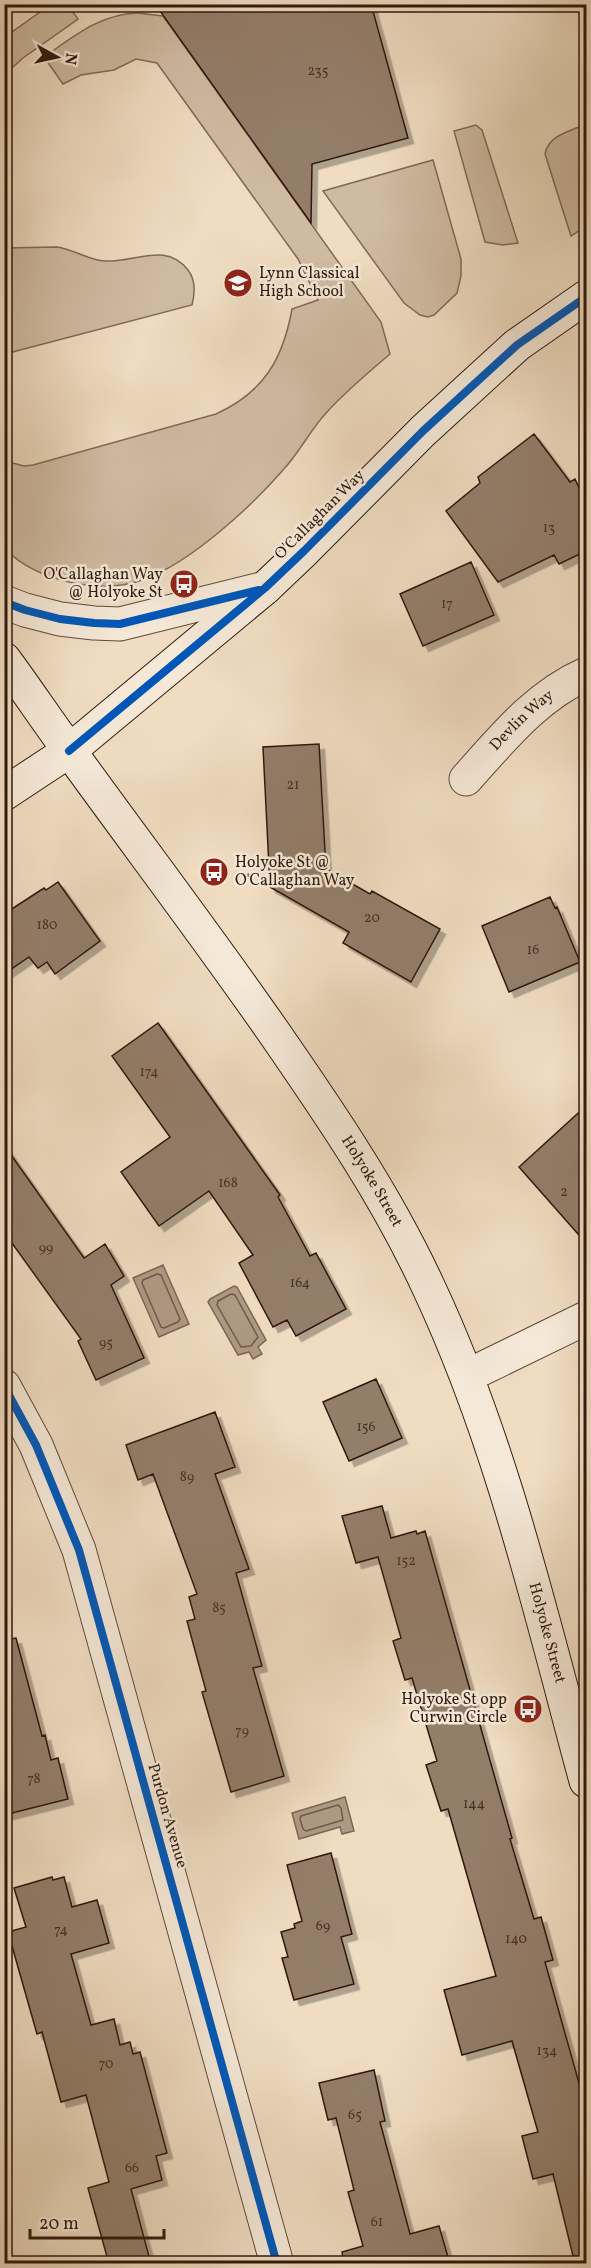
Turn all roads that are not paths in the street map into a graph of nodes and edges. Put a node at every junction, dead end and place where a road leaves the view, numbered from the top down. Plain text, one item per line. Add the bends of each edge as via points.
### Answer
1 (586, 297) edge
2 (265, 588) junction
3 (4, 602) edge
4 (4, 659) edge
5 (586, 674) edge
6 (69, 751) junction
7 (466, 779) dead end
8 (4, 794) edge
9 (586, 1318) edge
10 (467, 1376) junction
11 (4, 1386) edge
12 (584, 1761) edge
13 (277, 2264) edge

1 - 2 street, O'Callaghan Way via 517,345 423,431
2 - 3 street via 120,624 71,621
2 - 6 street, O'Callaghan Way
4 - 6 street, Holyoke Street
5 - 7 street, Devlin Way via 535,706
6 - 8 street, O'Callaghan Way
6 - 10 street, Holyoke Street via 240,983 357,1157 412,1252
9 - 10 street
10 - 12 street, Holyoke Street via 504,1485
11 - 13 street, Purdon Avenue via 40,1453 79,1550

